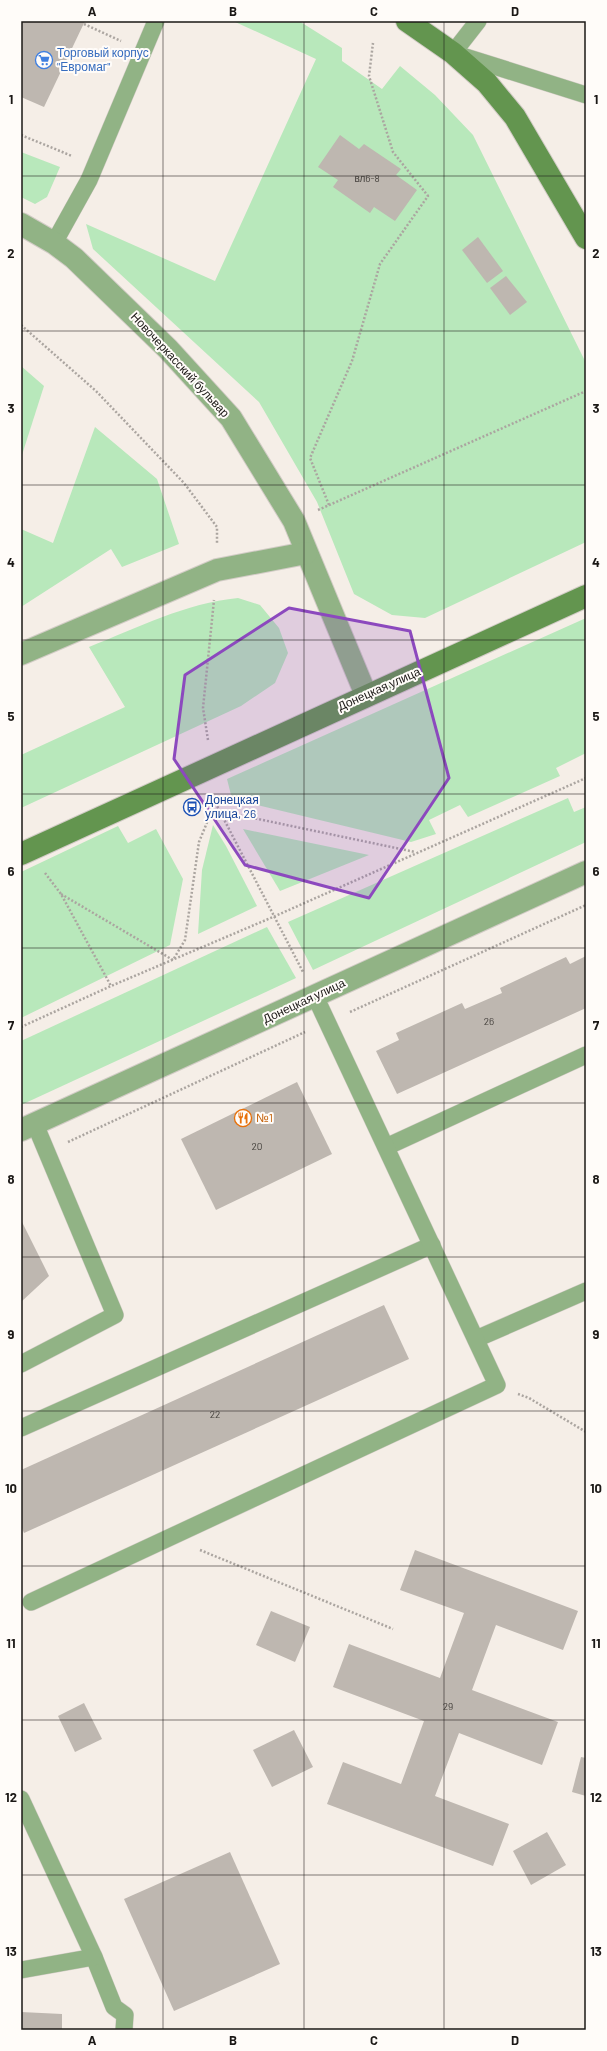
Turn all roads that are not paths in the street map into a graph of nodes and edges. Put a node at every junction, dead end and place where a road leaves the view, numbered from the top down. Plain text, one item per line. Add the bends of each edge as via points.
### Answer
1 (156, 21) edge
2 (407, 21) edge
3 (478, 21) edge
4 (453, 53) junction
5 (586, 95) edge
6 (21, 224) edge
7 (586, 238) edge
8 (54, 243) junction
9 (306, 553) junction
10 (586, 596) edge
11 (21, 654) edge
12 (366, 695) junction
13 (24, 852) edge
14 (586, 872) edge
15 (315, 996) junction
16 (586, 1055) edge
17 (28, 1127) edge
18 (386, 1147) junction
19 (432, 1245) junction
20 (586, 1291) edge
21 (476, 1339) junction
22 (21, 1364) edge
23 (21, 1428) edge
24 (31, 1602) dead end
25 (21, 1799) edge
26 (94, 1957) junction
27 (21, 1970) edge
28 (124, 2030) edge

1 - 8 lane via 95,165
2 - 4 main road
3 - 4 lane
4 - 5 lane
4 - 7 main road via 487,83 515,117
6 - 8 street, Новочеркасский бульвар
8 - 9 street, Новочеркасский бульвар via 74,258 168,349 231,418 294,521
9 - 11 street via 218,570
9 - 12 street, Новочеркасский бульвар
10 - 12 main road, Донецкая улица
12 - 13 main road, Донецкая улица
14 - 15 street, Донецкая улица
15 - 17 street, Донецкая улица
15 - 18 lane
16 - 18 lane
17 - 22 lane via 47,1155 115,1314
18 - 19 lane
19 - 21 lane
19 - 23 lane
20 - 21 lane
21 - 24 lane via 497,1385
25 - 26 lane
26 - 27 lane
26 - 28 lane via 114,2007 125,2015

